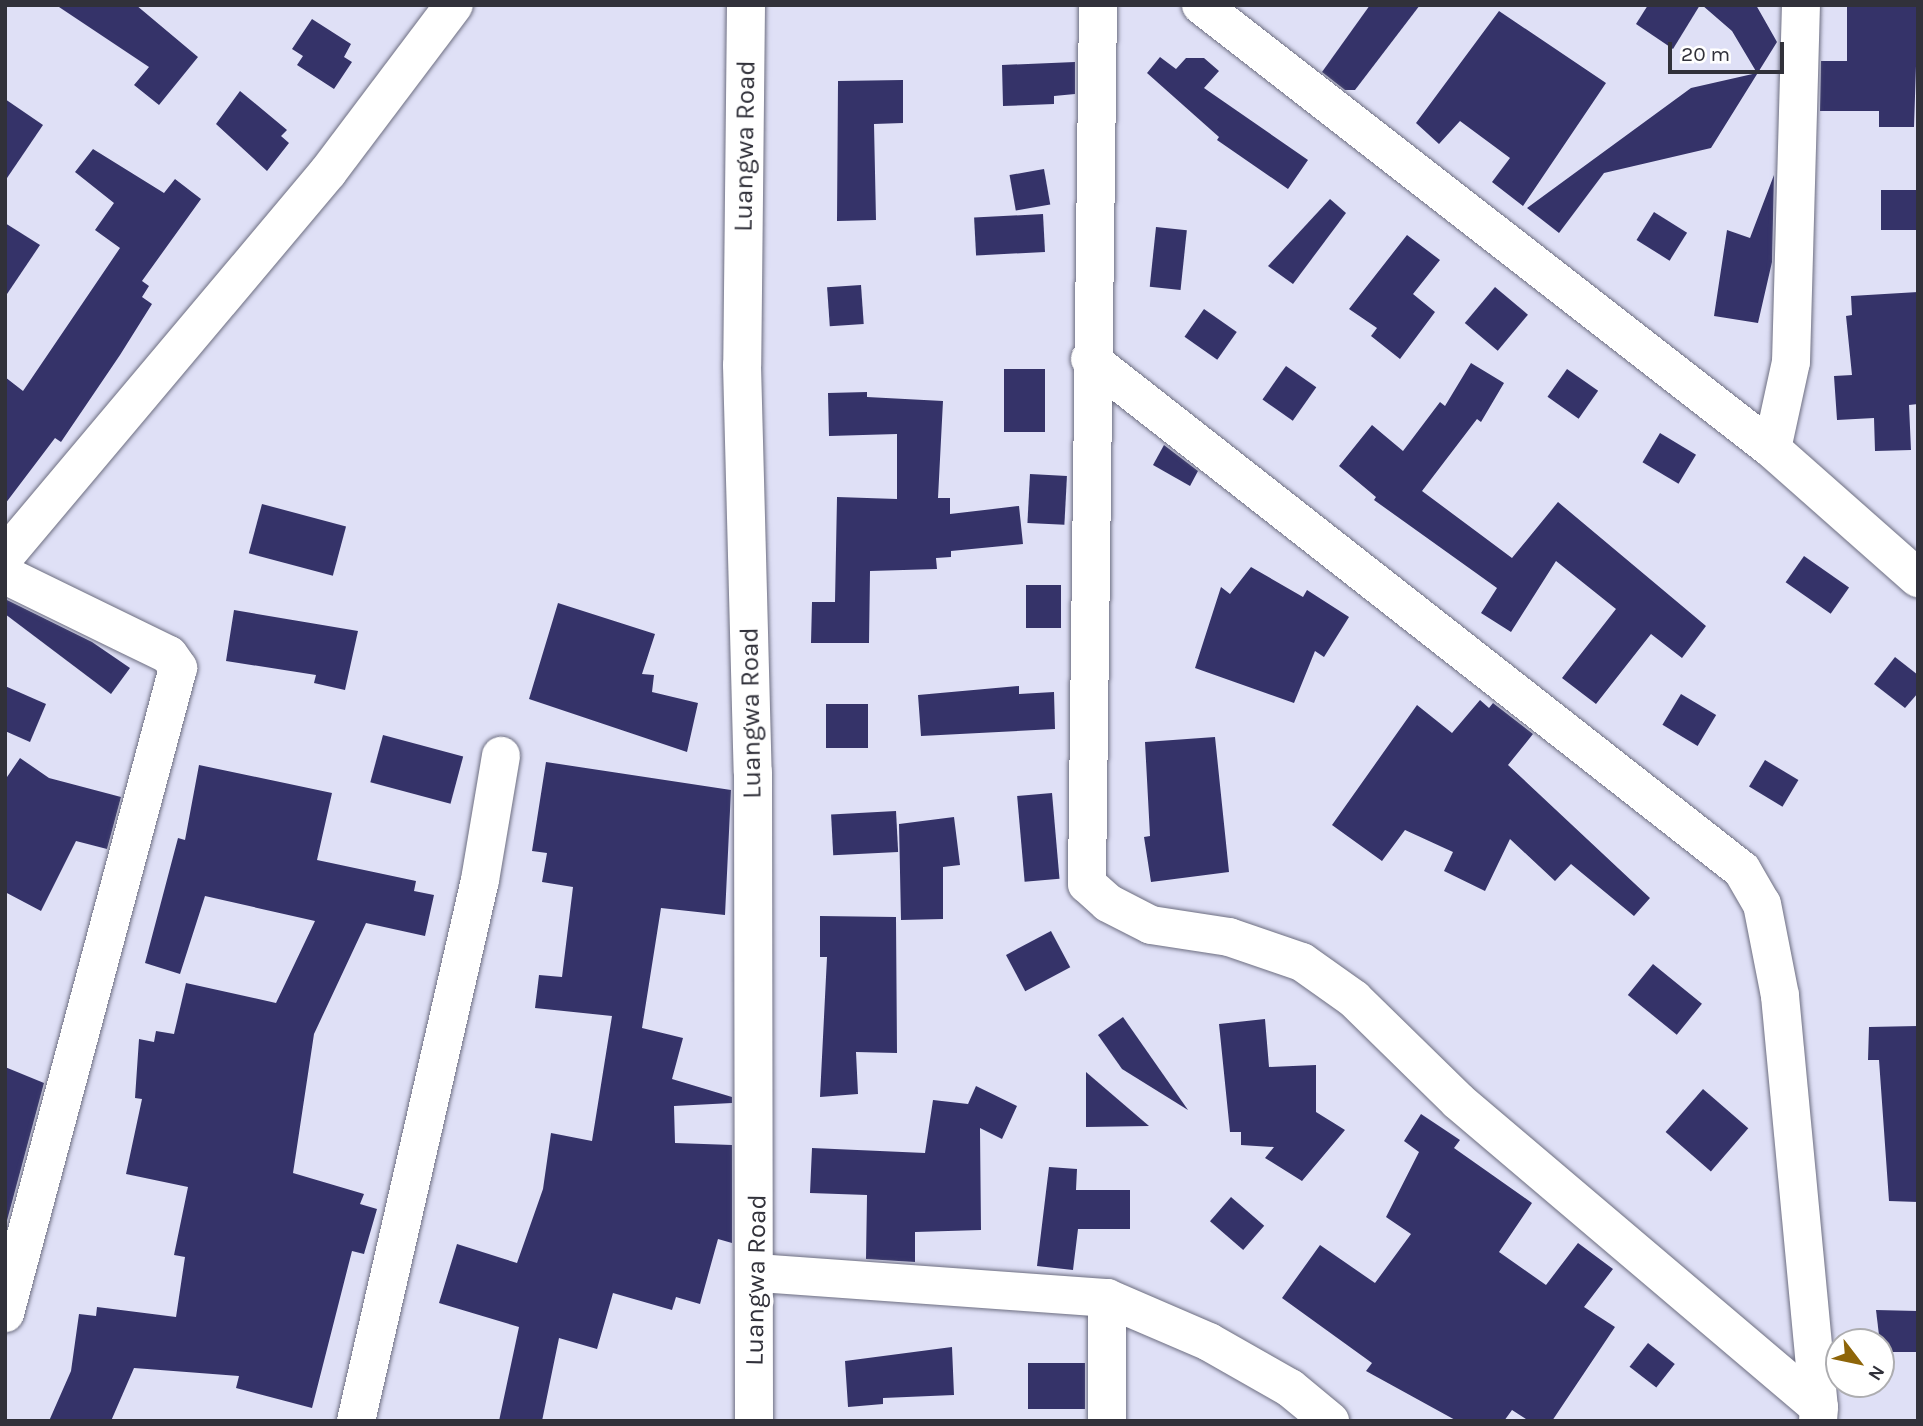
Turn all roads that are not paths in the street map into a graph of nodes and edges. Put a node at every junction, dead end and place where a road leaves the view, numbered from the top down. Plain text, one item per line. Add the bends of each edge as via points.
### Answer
1 (454, 5) edge
2 (746, 5) edge
3 (1098, 5) edge
4 (1201, 5) edge
5 (1804, 6) edge
6 (1090, 359) junction
7 (1772, 449) junction
8 (5, 556) edge
9 (5, 575) edge
10 (1918, 578) edge
11 (502, 756) dead end
12 (758, 1273) junction
13 (1107, 1298) junction
14 (5, 1313) edge
15 (1819, 1414) edge
16 (356, 1421) edge
17 (754, 1421) edge
18 (1107, 1421) edge
19 (1330, 1421) edge

1 - 8 street via 320,183
2 - 12 street, Luangwa Road via 742,365
3 - 6 street
4 - 7 street
5 - 7 street via 1791,362
6 - 15 street via 1742,870 1762,904 1780,996
6 - 15 street via 1087,884 1108,904 1151,925 1229,937 1302,962 1354,999 1458,1101
7 - 10 street
9 - 14 street via 169,655 178,668
11 - 16 street via 483,867
12 - 13 street
12 - 17 street, Luangwa Road
13 - 18 street
13 - 19 street via 1209,1342 1290,1388

